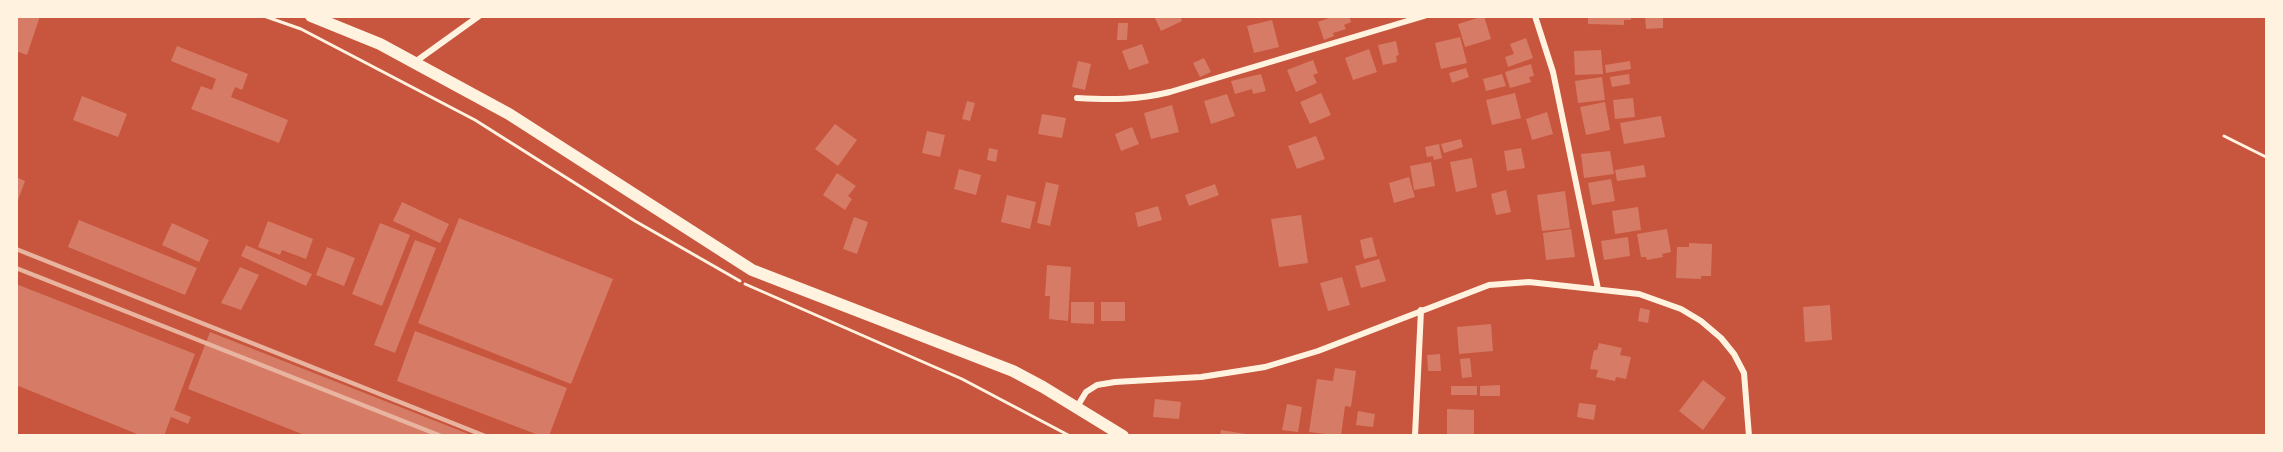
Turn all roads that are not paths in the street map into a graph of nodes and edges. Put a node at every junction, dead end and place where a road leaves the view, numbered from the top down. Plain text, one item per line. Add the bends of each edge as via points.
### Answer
1 (311, 16) edge
2 (479, 16) edge
3 (1424, 16) edge
4 (1535, 16) edge
5 (415, 62) junction
6 (1077, 99) dead end
7 (1598, 289) junction
8 (1421, 310) junction
9 (1077, 407) junction
10 (1123, 435) edge
11 (1415, 435) edge
12 (1749, 435) edge

1 - 5 main road
2 - 5 street
3 - 6 street via 1141,99
4 - 7 street via 1553,72
5 - 9 main road via 509,114 752,270 1013,371
7 - 8 street via 1512,282 1489,285
7 - 12 street via 1664,301 1701,321 1721,338 1744,373
8 - 9 street via 1318,351 1264,367 1201,377 1097,385 1086,392
8 - 11 street
9 - 10 main road

